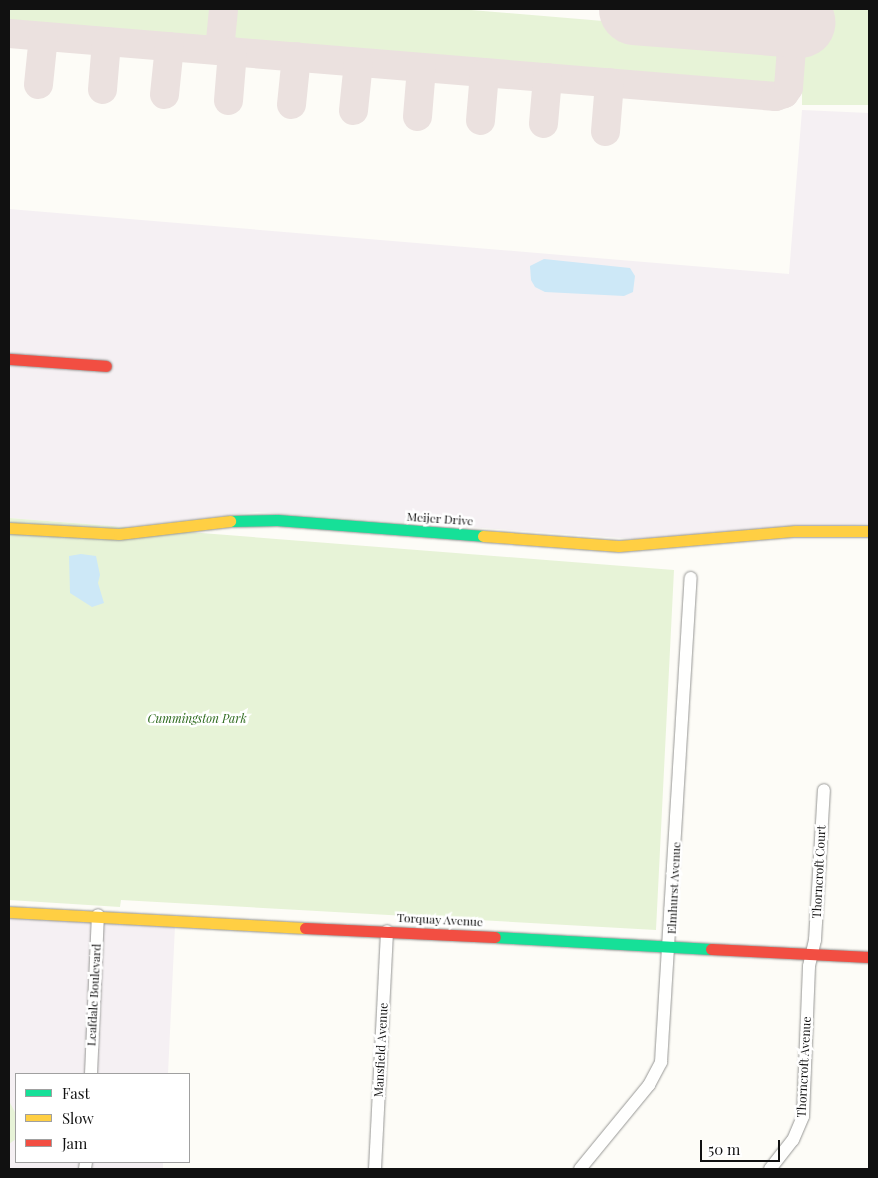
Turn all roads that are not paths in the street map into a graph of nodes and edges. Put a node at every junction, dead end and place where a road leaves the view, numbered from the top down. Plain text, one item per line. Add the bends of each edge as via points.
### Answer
1 (9, 359) edge
2 (106, 366) dead end
3 (9, 528) edge
4 (869, 531) edge
5 (691, 578) dead end
6 (824, 790) dead end
7 (9, 912) edge
8 (98, 916) junction
9 (387, 931) junction
10 (670, 946) junction
11 (812, 954) junction
12 (869, 957) edge
13 (91, 1073) edge
14 (375, 1169) edge
15 (580, 1169) edge
16 (770, 1169) edge

1 - 2 street
3 - 4 street, Meijer Drive via 119,534 222,520 277,520 619,546 795,532
5 - 10 street, Elmhurst Avenue
6 - 11 street, Thorncroft Court
7 - 8 street, Torquay Avenue
8 - 9 street, Torquay Avenue
8 - 13 street, Leafdale Boulevard
9 - 10 street, Torquay Avenue
9 - 14 street, Mansfield Avenue
10 - 11 street, Torquay Avenue
10 - 15 street, Elmhurst Avenue via 664,1049 658,1073
11 - 12 street, Torquay Avenue
11 - 16 street, Thorncroft Avenue via 803,1116 793,1140

